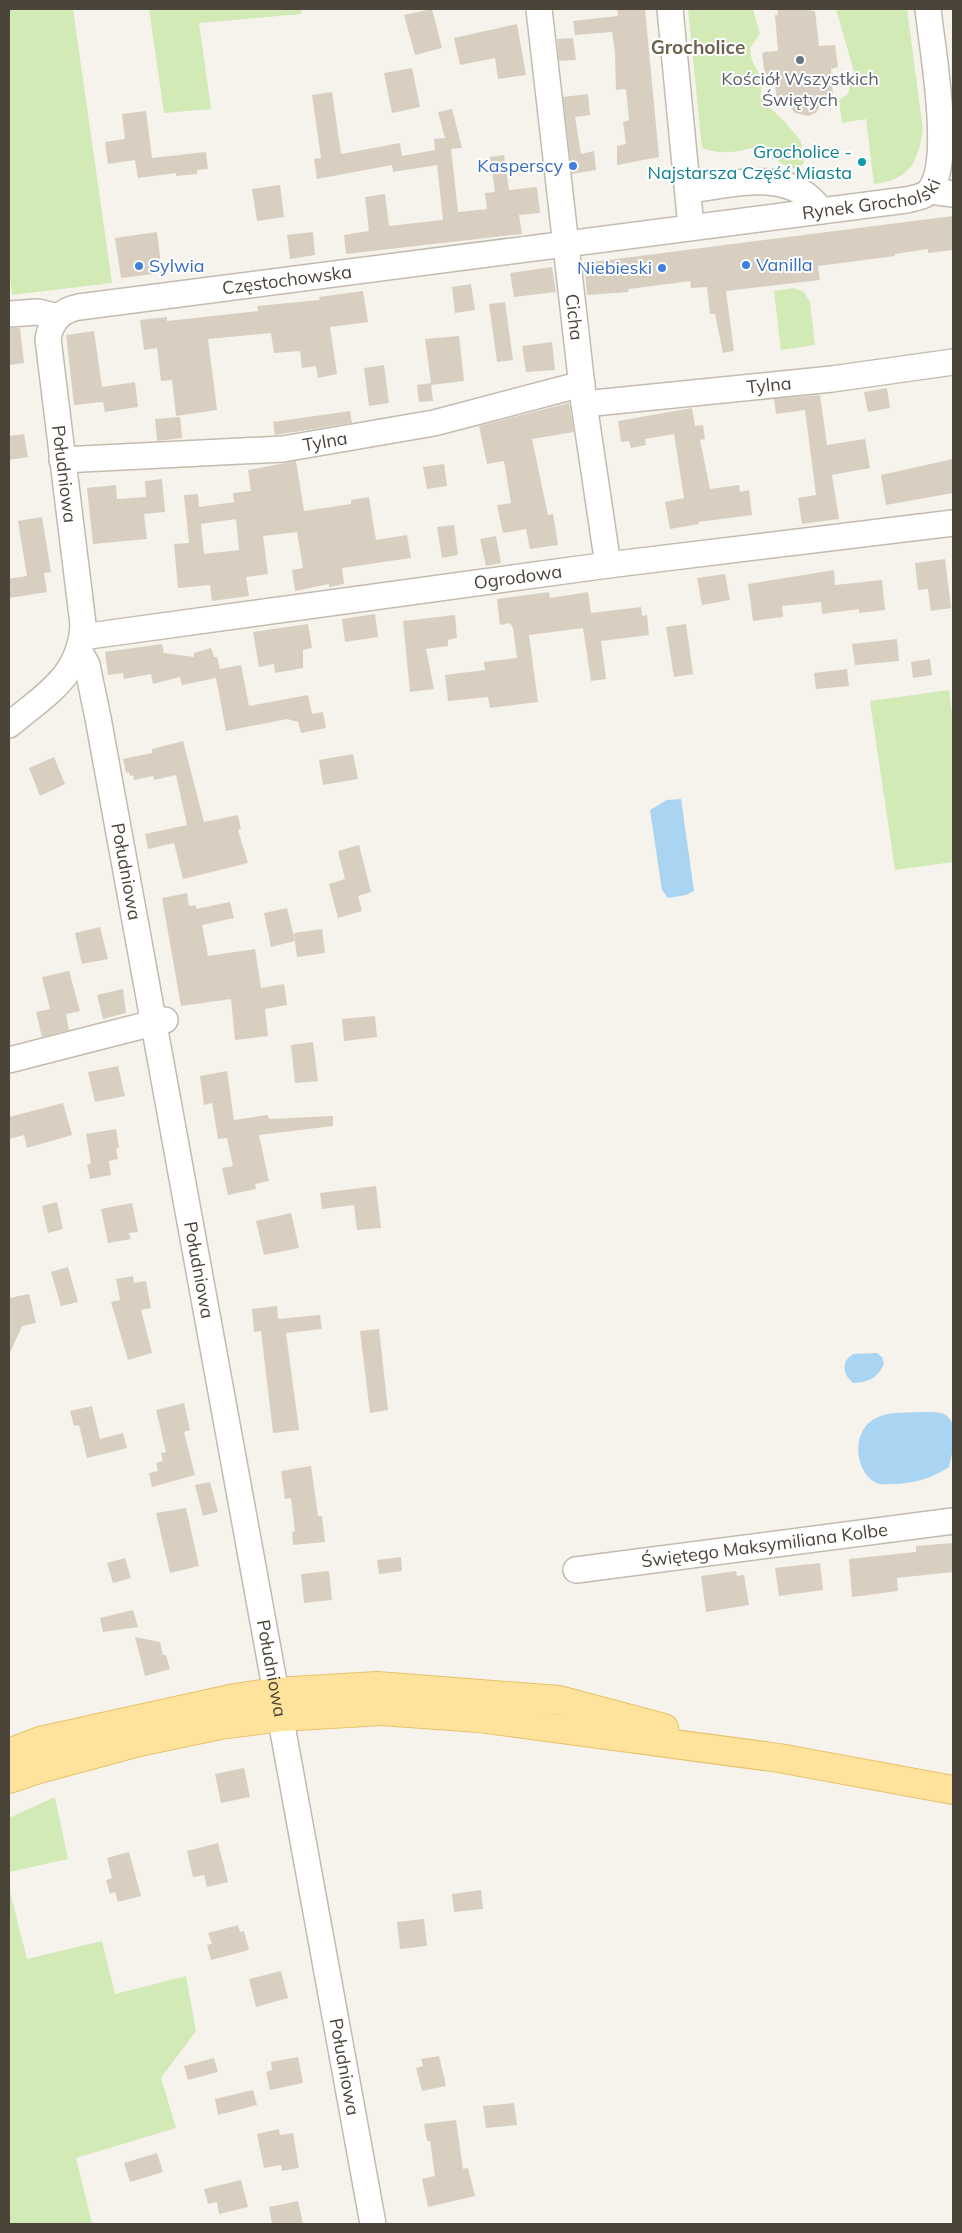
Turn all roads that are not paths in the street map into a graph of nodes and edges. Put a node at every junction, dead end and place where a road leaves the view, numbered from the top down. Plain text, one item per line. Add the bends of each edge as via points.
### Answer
1 (539, 9) edge
2 (670, 9) edge
3 (928, 9) edge
4 (688, 190) junction
5 (941, 192) edge
6 (821, 211) junction
7 (691, 227) junction
8 (567, 243) junction
9 (9, 314) edge
10 (58, 317) junction
11 (953, 362) edge
12 (583, 394) junction
13 (62, 460) junction
14 (953, 523) edge
15 (608, 565) junction
16 (81, 644) junction
17 (9, 725) edge
18 (159, 1022) junction
19 (9, 1060) edge
20 (953, 1521) edge
21 (576, 1570) dead end
22 (279, 1704) junction
23 (9, 1753) edge
24 (9, 1780) edge
25 (953, 1790) edge
26 (373, 2224) edge

1 - 8 street, Cicha
2 - 4 street
3 - 5 street, Rynek Grocholski via 942,137 938,175
4 - 6 street via 768,181 786,183 813,199
4 - 7 street
5 - 6 street, Rynek Grocholski
6 - 7 street, Rynek Grocholski
7 - 8 street, Rynek Grocholski
8 - 10 street, Częstochowska via 79,307 62,312
8 - 12 street, Cicha
9 - 10 street via 38,312
10 - 13 street, Południowa via 48,339
11 - 12 street, Tylna via 832,379
12 - 13 street, Tylna via 283,449
12 - 15 street, Cicha
13 - 16 street, Południowa via 83,624
14 - 15 street, Ogrodowa
15 - 16 street, Ogrodowa
16 - 17 street via 61,681
16 - 18 street, Południowa
18 - 19 street
18 - 22 street, Południowa
20 - 21 street, Świętego Maksymiliana Kolbe
22 - 23 main road via 226,1700 40,1741
22 - 24 main road via 220,1726 138,1742
22 - 25 main road via 377,1686 559,1700 779,1758
22 - 26 street, Południowa

